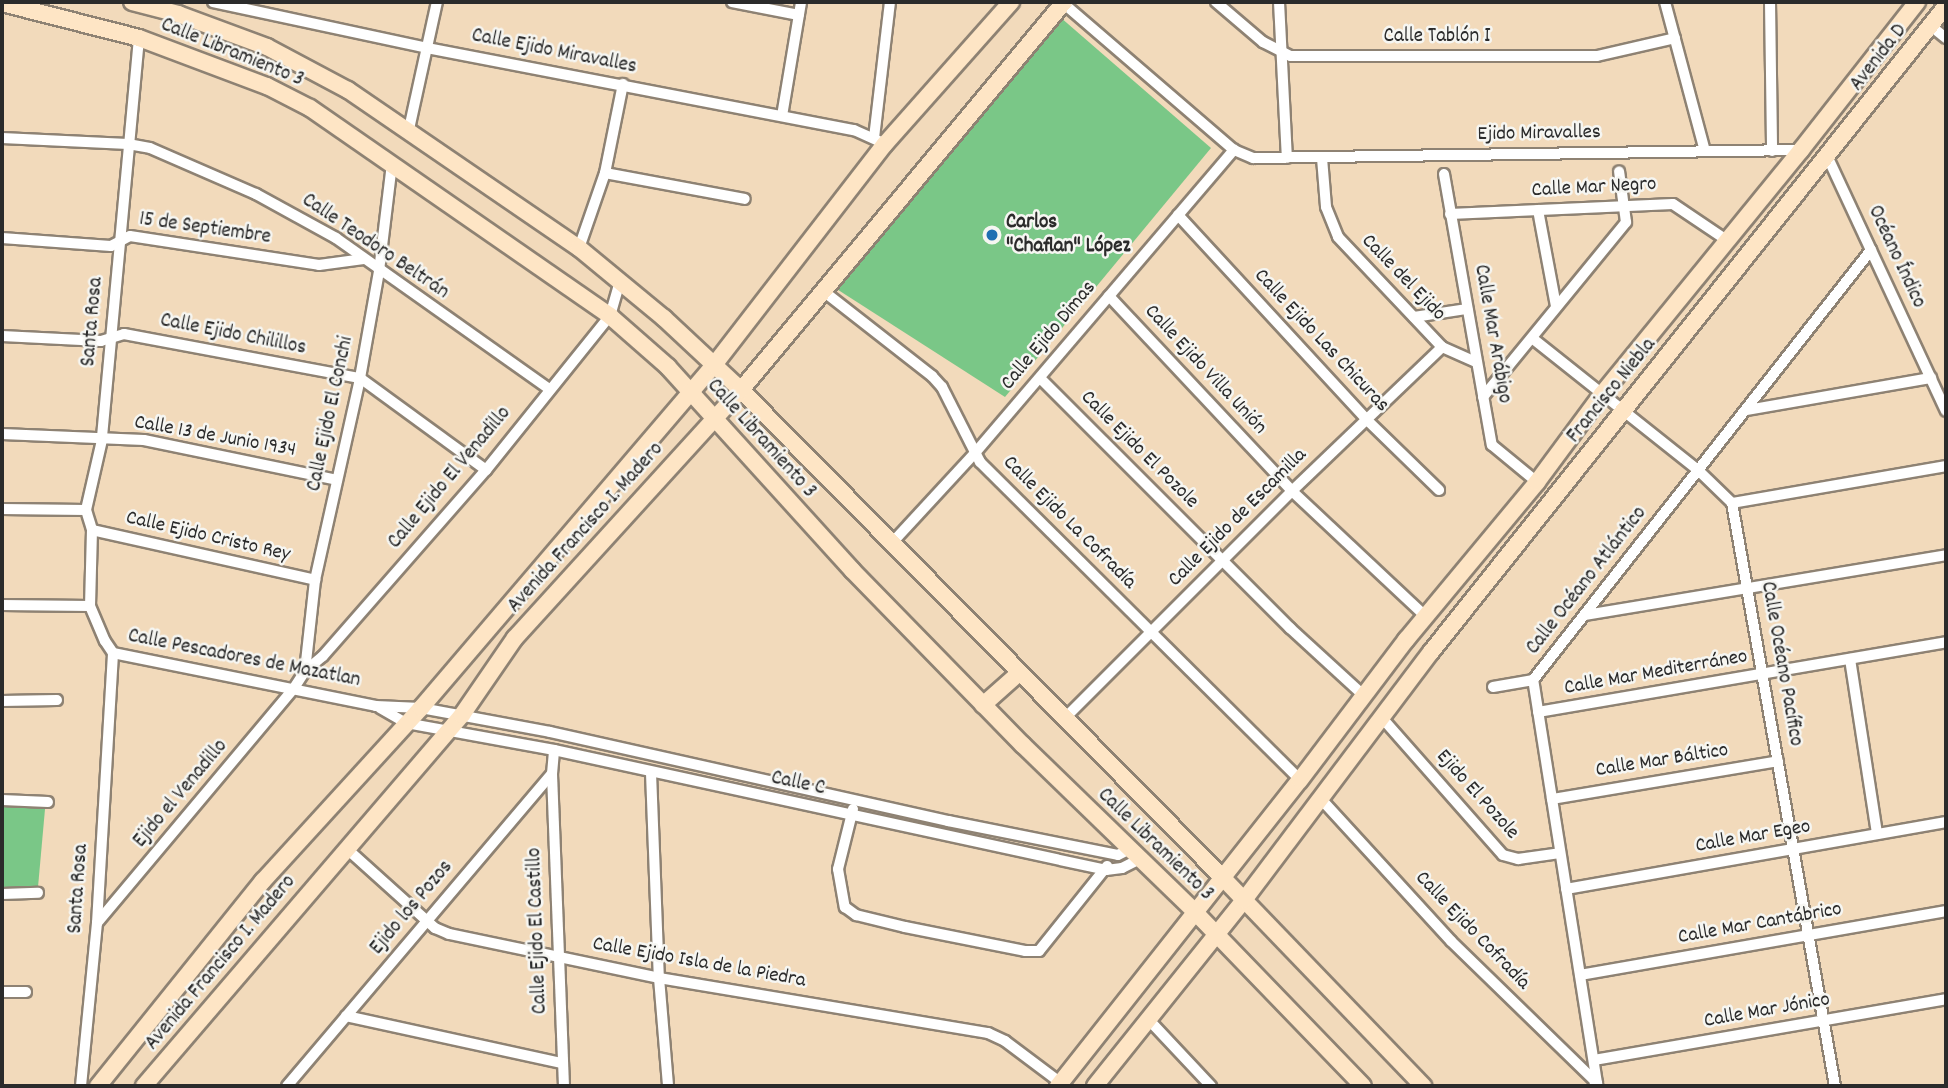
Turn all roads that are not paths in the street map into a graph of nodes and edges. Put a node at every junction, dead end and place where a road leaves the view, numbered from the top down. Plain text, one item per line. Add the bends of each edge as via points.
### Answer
1 (132, 2) edge
2 (213, 2) edge
3 (437, 2) edge
4 (732, 2) edge
5 (801, 2) edge
6 (890, 2) edge
7 (1011, 2) edge
8 (1064, 2) edge
9 (1216, 2) edge
10 (1279, 2) edge
11 (1665, 2) edge
12 (1770, 2) edge
13 (2, 3) edge
14 (1909, 5) edge
15 (1946, 6) edge
16 (179, 8) edge
17 (799, 15) junction
18 (1931, 26) junction
19 (139, 38) junction
20 (1675, 38) junction
21 (1946, 38) edge
22 (427, 48) junction
23 (1282, 53) junction
24 (623, 84) junction
25 (782, 116) junction
26 (409, 129) junction
27 (2, 138) edge
28 (879, 141) junction
29 (128, 144) junction
30 (1234, 150) junction
31 (1801, 150) junction
32 (1705, 151) junction
33 (1772, 151) junction
34 (1287, 158) junction
35 (1322, 158) junction
36 (1828, 158) junction
37 (392, 164) junction
38 (1619, 171) dead end
39 (605, 173) junction
40 (1444, 174) dead end
41 (745, 199) dead end
42 (1623, 205) junction
43 (1538, 210) junction
44 (1450, 214) junction
45 (1178, 215) junction
46 (2, 238) edge
47 (119, 241) junction
48 (1728, 241) junction
49 (579, 248) junction
50 (1871, 250) junction
51 (363, 259) junction
52 (379, 271) junction
53 (620, 282) junction
54 (822, 290) junction
55 (1109, 296) junction
56 (1556, 306) junction
57 (1467, 309) junction
58 (610, 316) junction
59 (1414, 317) junction
60 (2, 336) edge
61 (111, 337) junction
62 (1532, 338) junction
63 (1442, 347) junction
64 (1476, 362) junction
65 (714, 365) junction
66 (360, 378) junction
67 (1040, 378) junction
68 (1931, 378) junction
69 (549, 389) junction
70 (741, 390) junction
71 (691, 393) junction
72 (1602, 394) junction
73 (1483, 397) junction
74 (1747, 410) junction
75 (1622, 411) junction
76 (1946, 411) edge
77 (713, 418) junction
78 (1366, 419) junction
79 (2, 434) edge
80 (102, 440) junction
81 (975, 453) junction
82 (1946, 466) edge
83 (486, 470) junction
84 (1699, 471) junction
85 (337, 480) junction
86 (1536, 482) junction
87 (1439, 490) dead end
88 (1292, 491) junction
89 (1732, 503) junction
90 (2, 509) edge
91 (86, 510) junction
92 (92, 530) junction
93 (891, 544) junction
94 (1946, 555) edge
95 (1222, 561) junction
96 (315, 580) junction
97 (1748, 586) junction
98 (2, 605) edge
99 (90, 606) junction
100 (1585, 615) junction
101 (1425, 616) junction
102 (1150, 632) junction
103 (1946, 642) edge
104 (113, 653) junction
105 (1850, 659) junction
106 (305, 671) junction
107 (1019, 673) junction
108 (1763, 674) junction
109 (1533, 680) junction
110 (1493, 687) dead end
111 (294, 688) junction
112 (1363, 695) junction
113 (57, 700) dead end
114 (2, 701) edge
115 (983, 705) junction
116 (376, 706) junction
117 (421, 708) junction
118 (1538, 712) junction
119 (462, 715) junction
120 (1064, 719) junction
121 (1383, 719) junction
122 (406, 723) junction
123 (447, 729) junction
124 (554, 750) junction
125 (1778, 761) junction
126 (690, 764) junction
127 (651, 772) junction
128 (552, 774) junction
129 (689, 780) junction
130 (1300, 780) junction
131 (1321, 799) junction
132 (1552, 799) junction
133 (2, 800) edge
134 (854, 800) junction
135 (48, 802) dead end
136 (852, 814) junction
137 (1946, 822) edge
138 (1877, 834) junction
139 (346, 848) junction
140 (1794, 849) junction
141 (1111, 853) junction
142 (1560, 853) junction
143 (1134, 855) junction
144 (1107, 870) junction
145 (1223, 878) junction
146 (1566, 889) junction
147 (38, 893) dead end
148 (2, 894) edge
149 (1244, 900) junction
150 (1194, 911) junction
151 (1946, 911) edge
152 (427, 920) junction
153 (96, 923) junction
154 (1214, 934) junction
155 (1809, 936) junction
156 (557, 957) junction
157 (1580, 975) junction
158 (659, 978) junction
159 (2, 992) edge
160 (26, 992) dead end
161 (1946, 999) edge
162 (346, 1016) junction
163 (1149, 1020) junction
164 (1824, 1021) junction
165 (1594, 1060) junction
166 (562, 1063) junction
167 (1060, 1084) edge
168 (1597, 1085) edge
169 (81, 1086) edge
170 (98, 1086) edge
171 (144, 1086) edge
172 (287, 1086) edge
173 (564, 1086) edge
174 (668, 1086) edge
175 (1095, 1086) edge
176 (1211, 1086) edge
177 (1363, 1086) edge
178 (1423, 1086) edge
179 (1835, 1086) edge

1 - 16 street, Calle Libramiento 3
2 - 22 street, Calle Ejido Miravalles
3 - 22 street
4 - 17 street
5 - 17 street
6 - 28 street
7 - 28 street, Avenida Francisco I. Madero
8 - 30 street
8 - 54 street, Avenida Francisco I. Madero
9 - 23 street, Calle Tablón I
10 - 23 street
11 - 20 street
12 - 33 street
13 - 19 street, Calle Libramiento 3
14 - 31 street, Avenida D
15 - 18 street, Avenida D
16 - 26 street, Calle Libramiento 3 via 308,67
17 - 25 street
18 - 21 street
18 - 36 street, Avenida D
19 - 29 street, Santa Rosa
19 - 37 street, Calle Libramiento 3 via 267,86 310,108
20 - 23 street, Calle Tablón I via 1597,56
20 - 32 street
22 - 24 street, Calle Ejido Miravalles
22 - 26 street
23 - 34 street
24 - 25 street, Calle Ejido Miravalles
24 - 39 street
25 - 28 street, Calle Ejido Miravalles via 854,130
26 - 49 street, Calle Libramiento 3
27 - 29 street, Calle Teodoro Beltrán
28 - 65 street, Avenida Francisco I. Madero
29 - 47 street, Santa Rosa
29 - 51 street, Calle Teodoro Beltrán via 150,148 256,194 336,238
30 - 34 street, Ejido Miravalles via 1253,158
30 - 45 street, Calle Ejido Dimas
31 - 33 street, Ejido Miravalles
31 - 48 street, Francisco Niebla
32 - 33 street, Ejido Miravalles
32 - 35 street, Ejido Miravalles
34 - 35 street, Ejido Miravalles
35 - 59 street, Calle del Ejido via 1326,206 1338,237
36 - 50 street, Océano Índico
36 - 75 street, Francisco Niebla
37 - 52 street, Calle Ejido El Conchi
37 - 58 street, Calle Libramiento 3
38 - 42 street
39 - 41 street
39 - 49 street
40 - 44 street, Calle Mar Arábigo
42 - 43 street, Calle Mar Negro
42 - 48 street, Calle Mar Negro via 1672,204
42 - 56 street via 1626,222
43 - 44 street, Calle Mar Negro
43 - 56 street
44 - 57 street, Calle Mar Arábigo
45 - 55 street, Calle Ejido Dimas
45 - 78 street, Calle Ejido Las Chicuras
46 - 47 street, 15 de Septiembre via 111,246
47 - 51 street, 15 de Septiembre via 130,236 319,265
47 - 61 street, Santa Rosa
48 - 72 street, Francisco Niebla
49 - 53 street, Calle Libramiento 3
50 - 68 street, Océano Índico
50 - 74 street, Calle Océano Atlántico
51 - 52 street, Calle Teodoro Beltrán
52 - 66 street, Calle Ejido El Conchi
52 - 69 street, Calle Teodoro Beltrán
53 - 58 street, Calle Ejido El Venadillo
53 - 65 street, Calle Libramiento 3
54 - 70 street, Avenida Francisco I. Madero
54 - 81 street, Calle Ejido La Cofradía via 918,363 942,387
55 - 67 street, Calle Ejido Dimas
55 - 88 street, Calle Ejido Villa Unión
56 - 62 street
57 - 59 street
57 - 64 street, Calle Mar Arábigo
58 - 69 street, Calle Ejido El Venadillo
58 - 71 street, Calle Libramiento 3
59 - 63 street, Calle del Ejido
60 - 61 street, Calle Ejido Chilillos via 101,341
61 - 66 street, Calle Ejido Chilillos via 124,334
61 - 80 street, Santa Rosa
62 - 72 street
62 - 73 street
63 - 64 street, Calle del Ejido
63 - 78 street, Calle Ejido de Escamilla
64 - 73 street, Calle Mar Arábigo
65 - 70 street, Calle Libramiento 3
65 - 71 street, Avenida Francisco I. Madero
66 - 83 street, Calle Ejido Chilillos
66 - 85 street, Calle Ejido El Conchi
67 - 81 street, Calle Ejido Dimas
67 - 95 street, Calle Ejido El Pozole
68 - 74 street
68 - 76 street, Océano Índico
69 - 83 street, Calle Ejido El Venadillo
70 - 77 street, Avenida Francisco I. Madero
70 - 93 street, Calle Libramiento 3
71 - 77 street, Calle Libramiento 3
71 - 117 street, Avenida Francisco I. Madero
72 - 75 street
72 - 86 street, Francisco Niebla
73 - 86 street, Calle Mar Arábigo via 1492,445
74 - 84 street, Calle Océano Atlántico
75 - 84 street
75 - 121 street, Francisco Niebla
77 - 115 street, Calle Libramiento 3
77 - 119 street, Avenida Francisco I. Madero via 515,638
78 - 87 street, Calle Ejido Las Chicuras
78 - 88 street, Calle Ejido de Escamilla
79 - 80 street, Calle 13 de Junio 1934
80 - 85 street, Calle 13 de Junio 1934 via 144,440 197,449
80 - 91 street, Santa Rosa
81 - 93 street, Calle Ejido Dimas
81 - 102 street, Calle Ejido La Cofradía
82 - 89 street
83 - 106 street, Calle Ejido El Venadillo
84 - 89 street
84 - 100 street, Calle Océano Atlántico
85 - 96 street, Calle Ejido El Conchi
86 - 101 street, Francisco Niebla
88 - 95 street, Calle Ejido de Escamilla
88 - 101 street, Calle Ejido Villa Unión
89 - 97 street, Calle Océano Pacífico
90 - 91 street
91 - 92 street, Santa Rosa
92 - 96 street, Calle Ejido Cristo Rey
92 - 99 street, Santa Rosa
93 - 107 street, Calle Libramiento 3
94 - 97 street
95 - 102 street, Calle Ejido de Escamilla
95 - 112 street, Calle Ejido El Pozole
96 - 106 street, Calle Ejido El Conchi
97 - 100 street
97 - 108 street, Calle Océano Pacífico
98 - 99 street
99 - 104 street, Calle Pescadores de Mazatlan
100 - 109 street, Calle Océano Atlántico
101 - 112 street, Francisco Niebla
102 - 120 street, Calle Ejido de Escamilla
102 - 130 street, Calle Ejido La Cofradía
103 - 105 street, Calle Mar Mediterráneo
104 - 111 street, Calle Pescadores de Mazatlan
104 - 153 street, Santa Rosa
105 - 108 street, Calle Mar Mediterráneo
105 - 138 street
106 - 111 street, Calle Ejido El Venadillo
107 - 115 street
107 - 120 street, Calle Libramiento 3
108 - 118 street, Calle Mar Mediterráneo
108 - 125 street, Calle Océano Pacífico
109 - 110 street
109 - 118 street, Calle Océano Atlántico
111 - 116 street, Calle Pescadores de Mazatlan
111 - 153 street, Ejido el Venadillo
112 - 130 street, Francisco Niebla
113 - 114 street
115 - 143 street, Calle Libramiento 3
116 - 117 street, Calle Pescadores de Mazatlan
116 - 122 street, Calle Pescadores de Mazatlan
117 - 119 street, Calle Pescadores de Mazatlan
117 - 122 street, Avenida Francisco I. Madero
118 - 132 street, Calle Océano Atlántico
119 - 123 street, Avenida Francisco I. Madero
119 - 126 street, Calle C
120 - 145 street, Calle Libramiento 3
121 - 131 street, Francisco Niebla
121 - 142 street, Ejido El Pozole via 1503,855 1518,859
122 - 123 street, Calle C
122 - 170 street, Avenida Francisco I. Madero via 263,881
123 - 124 street, Calle C
123 - 139 street, Avenida Francisco I. Madero
124 - 127 street, Calle C
124 - 128 street
125 - 132 street, Calle Mar Báltico
125 - 140 street, Calle Océano Pacífico
126 - 129 street
126 - 134 street, Calle C
127 - 129 street, Calle C
127 - 158 street
128 - 152 street, Ejido los Pozos
128 - 156 street, Calle Ejido El Castillo
129 - 136 street, Calle C
130 - 145 street, Francisco Niebla
131 - 149 street, Francisco Niebla
131 - 168 street, Calle Ejido Cofradía via 1451,941
132 - 142 street, Calle Océano Atlántico
133 - 135 street
134 - 136 street
134 - 141 street, Calle C
136 - 144 street, Calle C
136 - 144 street via 838,869 845,906 856,915 905,928 1039,951
137 - 138 street, Calle Mar Egeo
138 - 140 street, Calle Mar Egeo
139 - 152 street, Calle Ejido Isla de la Piedra
139 - 171 street, Avenida Francisco I. Madero
140 - 146 street, Calle Mar Egeo
140 - 155 street, Calle Océano Pacífico
141 - 143 street, Calle C
141 - 144 street
142 - 146 street, Calle Océano Atlántico
143 - 144 street via 1122,868
143 - 150 street, Calle Libramiento 3
145 - 149 street, Calle Libramiento 3
145 - 150 street, Francisco Niebla
146 - 157 street, Calle Océano Atlántico
147 - 148 street
149 - 154 street, Francisco Niebla
149 - 178 street, Calle Libramiento 3
150 - 154 street, Calle Libramiento 3
150 - 167 street, Francisco Niebla
151 - 155 street, Calle Mar Cantábrico
152 - 156 street, Calle Ejido Isla de la Piedra via 449,933
152 - 162 street, Ejido los Pozos
153 - 169 street, Santa Rosa
154 - 163 street, Francisco Niebla
154 - 177 street, Calle Libramiento 3
155 - 157 street, Calle Mar Cantábrico
155 - 164 street, Calle Océano Pacífico
156 - 158 street, Calle Ejido Isla de la Piedra
156 - 166 street, Calle Ejido El Castillo
157 - 165 street, Calle Océano Atlántico
158 - 167 street, Calle Ejido Isla de la Piedra via 988,1033
158 - 174 street
159 - 160 street
161 - 164 street, Calle Mar Jónico
162 - 166 street
162 - 172 street, Ejido los Pozos
163 - 175 street, Francisco Niebla
163 - 176 street
164 - 165 street, Calle Mar Jónico
164 - 179 street, Calle Océano Pacífico
165 - 168 street, Calle Océano Atlántico
166 - 173 street, Calle Ejido El Castillo

